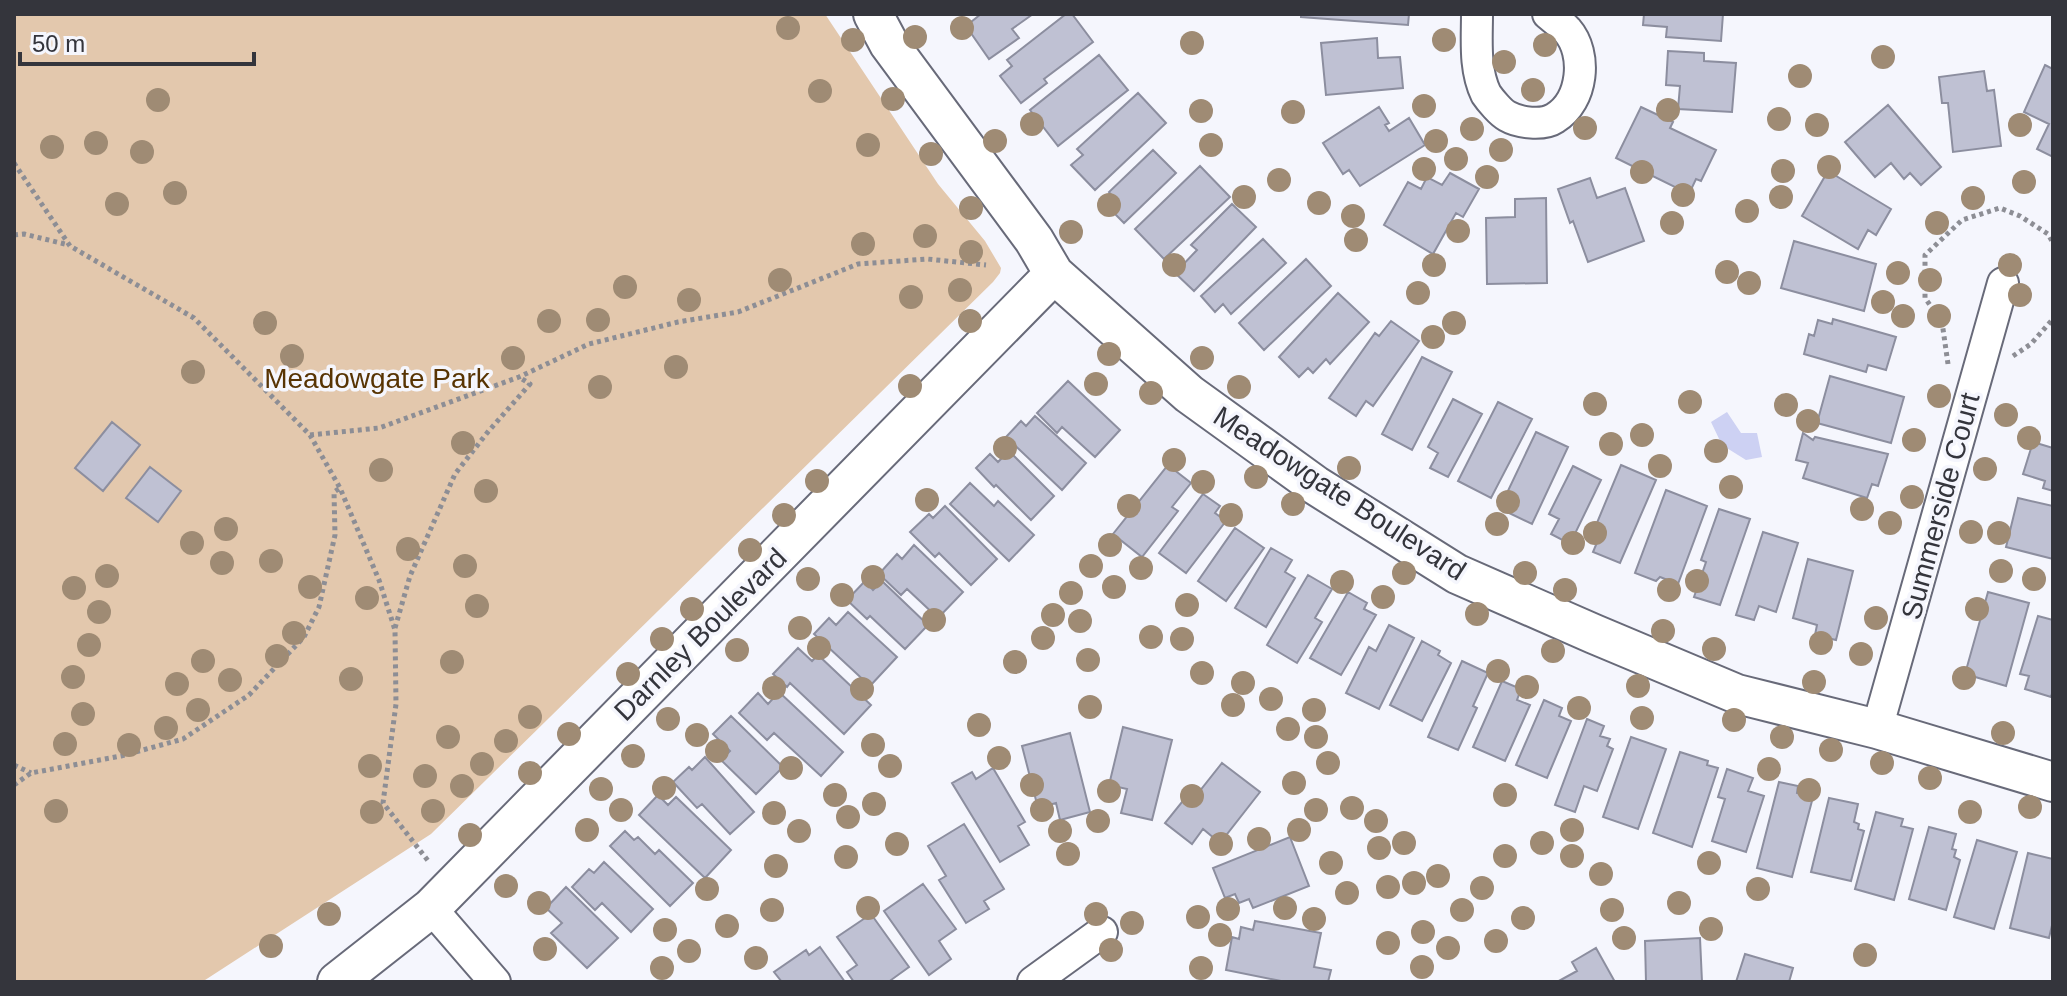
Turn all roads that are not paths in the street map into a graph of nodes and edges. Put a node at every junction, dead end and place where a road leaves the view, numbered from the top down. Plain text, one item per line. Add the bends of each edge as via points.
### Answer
1 (873, 14) edge
2 (1477, 14) edge
3 (1548, 14) edge
4 (1054, 274) junction
5 (2003, 283) dead end
6 (1877, 729) junction
7 (2053, 782) edge
8 (431, 908) junction
9 (1102, 932) dead end
10 (337, 982) edge
11 (495, 982) edge
12 (1033, 982) edge

1 - 4 street, Meadowgate Boulevard via 889,44
2 - 3 street via 1477,63 1487,94 1506,116 1529,123 1553,120 1577,89 1579,53 1568,32
4 - 6 street, Meadowgate Boulevard via 1189,394 1315,485 1457,574 1737,694
4 - 8 street, Darnley Boulevard
5 - 6 street, Summerside Court
6 - 7 street, Meadowgate Boulevard
8 - 10 street, Darnley Boulevard
8 - 11 street
9 - 12 street

